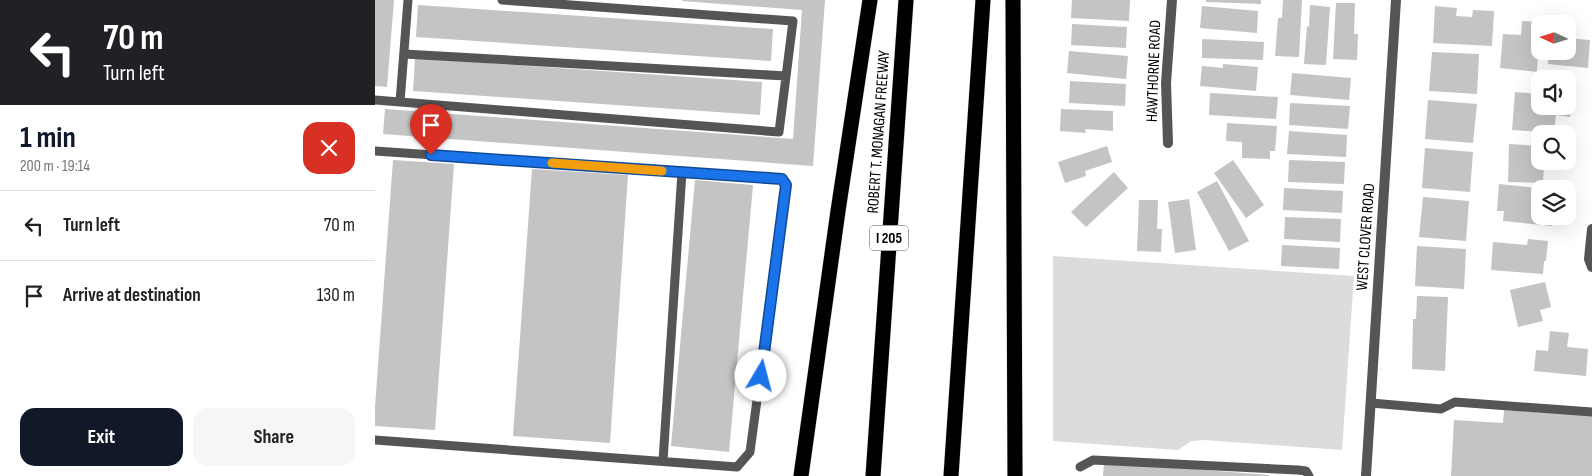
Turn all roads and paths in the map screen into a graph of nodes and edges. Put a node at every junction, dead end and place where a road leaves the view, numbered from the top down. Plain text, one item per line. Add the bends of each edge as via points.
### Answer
1 (408, 0) edge
2 (502, 0) edge
3 (870, 0) edge
4 (906, 0) edge
5 (983, 0) edge
6 (1013, 0) edge
7 (1172, 0) edge
8 (1396, 0) edge
9 (404, 54) junction
10 (786, 76) junction
11 (375, 100) edge
12 (400, 102) junction
13 (1168, 143) dead end
14 (375, 151) edge
15 (682, 172) junction
16 (1592, 229) edge
17 (1592, 267) edge
18 (1371, 403) junction
19 (1592, 412) edge
20 (375, 440) edge
21 (663, 461) junction
22 (1080, 467) dead end
23 (801, 476) edge
24 (873, 476) edge
25 (951, 476) edge
26 (1015, 476) edge
27 (1309, 476) edge
28 (1366, 476) edge

1 - 9 lane
2 - 10 lane via 793,21
3 - 23 highway
4 - 24 highway, ROBERT T. MONAGAN FREEWAY / I 205
5 - 25 highway
6 - 26 highway
7 - 13 street, HAWTHORNE ROAD via 1165,83
8 - 18 street, WEST CLOVER ROAD
9 - 10 lane
9 - 12 lane
10 - 12 lane via 779,132
11 - 12 lane
14 - 15 lane
15 - 21 lane
15 - 21 lane via 782,179 786,185 751,452 737,467
16 - 17 street via 1589,259
18 - 19 lane via 1441,409 1455,402
18 - 28 street, WEST CLOVER ROAD
20 - 21 lane
22 - 27 lane via 1093,460 1298,470 1306,471

